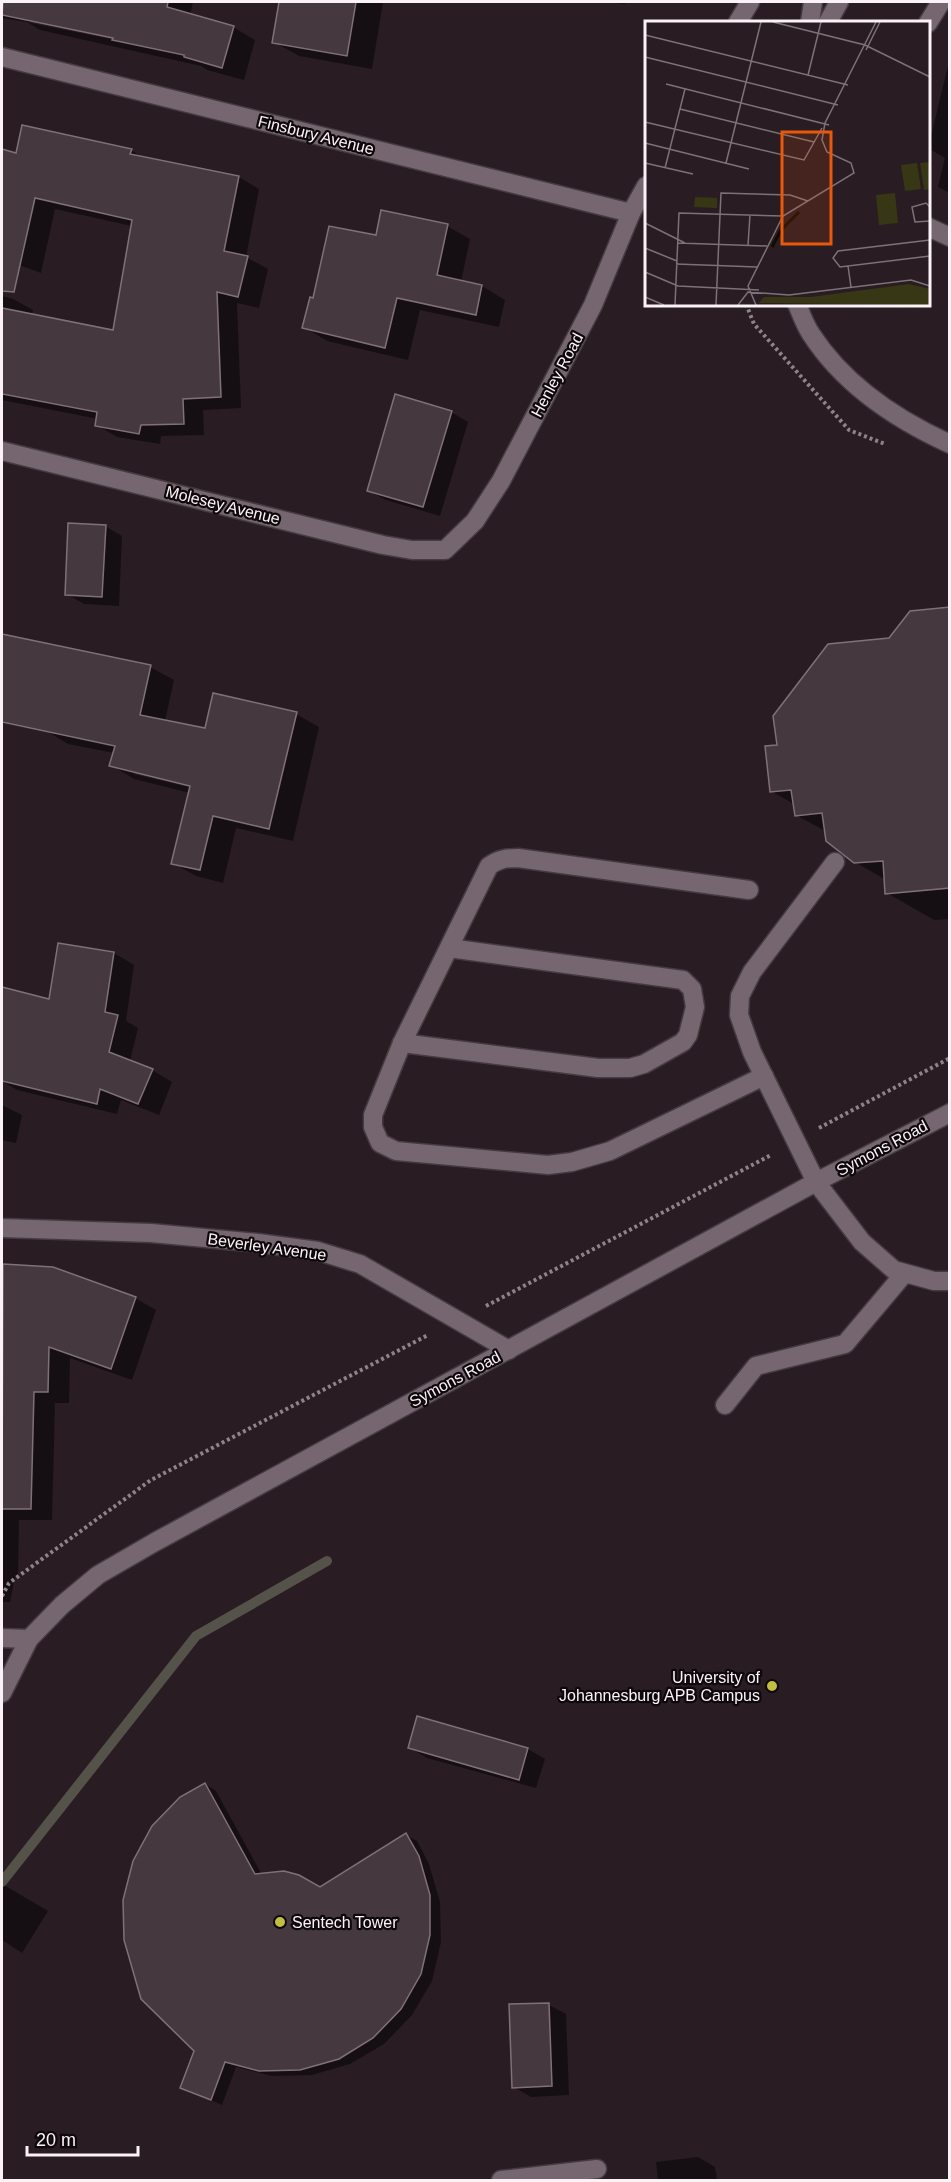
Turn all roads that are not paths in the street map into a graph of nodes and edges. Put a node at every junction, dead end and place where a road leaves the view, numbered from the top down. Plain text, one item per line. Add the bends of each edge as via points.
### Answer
1 (750, 2) edge
2 (813, 2) edge
3 (839, 2) edge
4 (941, 2) edge
5 (739, 21) edge
6 (810, 21) edge
7 (829, 21) edge
8 (929, 21) edge
9 (2, 57) edge
10 (645, 188) edge
11 (631, 213) junction
12 (930, 228) edge
13 (950, 237) edge
14 (798, 306) edge
15 (950, 444) edge
16 (2, 451) edge
17 (445, 550) joint
18 (835, 862) dead end
19 (749, 890) dead end
20 (449, 948) junction
21 (402, 1043) junction
22 (764, 1076) junction
23 (950, 1113) edge
24 (816, 1182) junction
25 (2, 1228) edge
26 (904, 1274) junction
27 (950, 1281) edge
28 (509, 1350) junction
29 (725, 1405) dead end
30 (2, 1638) edge
31 (29, 1639) junction
32 (2, 1693) edge
33 (597, 2169) dead end
34 (501, 2181) edge

1 - 5 street
2 - 6 street
3 - 7 street
4 - 8 street
9 - 11 street, Finsbury Avenue
10 - 11 street, Henley Road
11 - 17 street, Henley Road via 593,305 501,481 475,521
12 - 13 street
14 - 15 street via 827,356 854,385 879,405
16 - 17 street, Molesey Avenue via 383,545
18 - 22 street via 752,972 740,996 739,1015
19 - 20 street via 505,858 489,866
20 - 21 street
20 - 21 street via 683,980 692,989 695,1007 688,1035 676,1048 630,1068 598,1068
21 - 22 street via 374,1115 380,1143 396,1151 548,1165 610,1151
22 - 24 street
23 - 24 street, Symons Road
24 - 26 street via 862,1242
24 - 28 street, Symons Road
25 - 28 street, Beverley Avenue via 152,1233 318,1251 360,1264
26 - 27 street
26 - 29 street via 845,1344 756,1366
28 - 31 street, Symons Road via 98,1575
30 - 31 street
31 - 32 street, Symons Road
33 - 34 street

